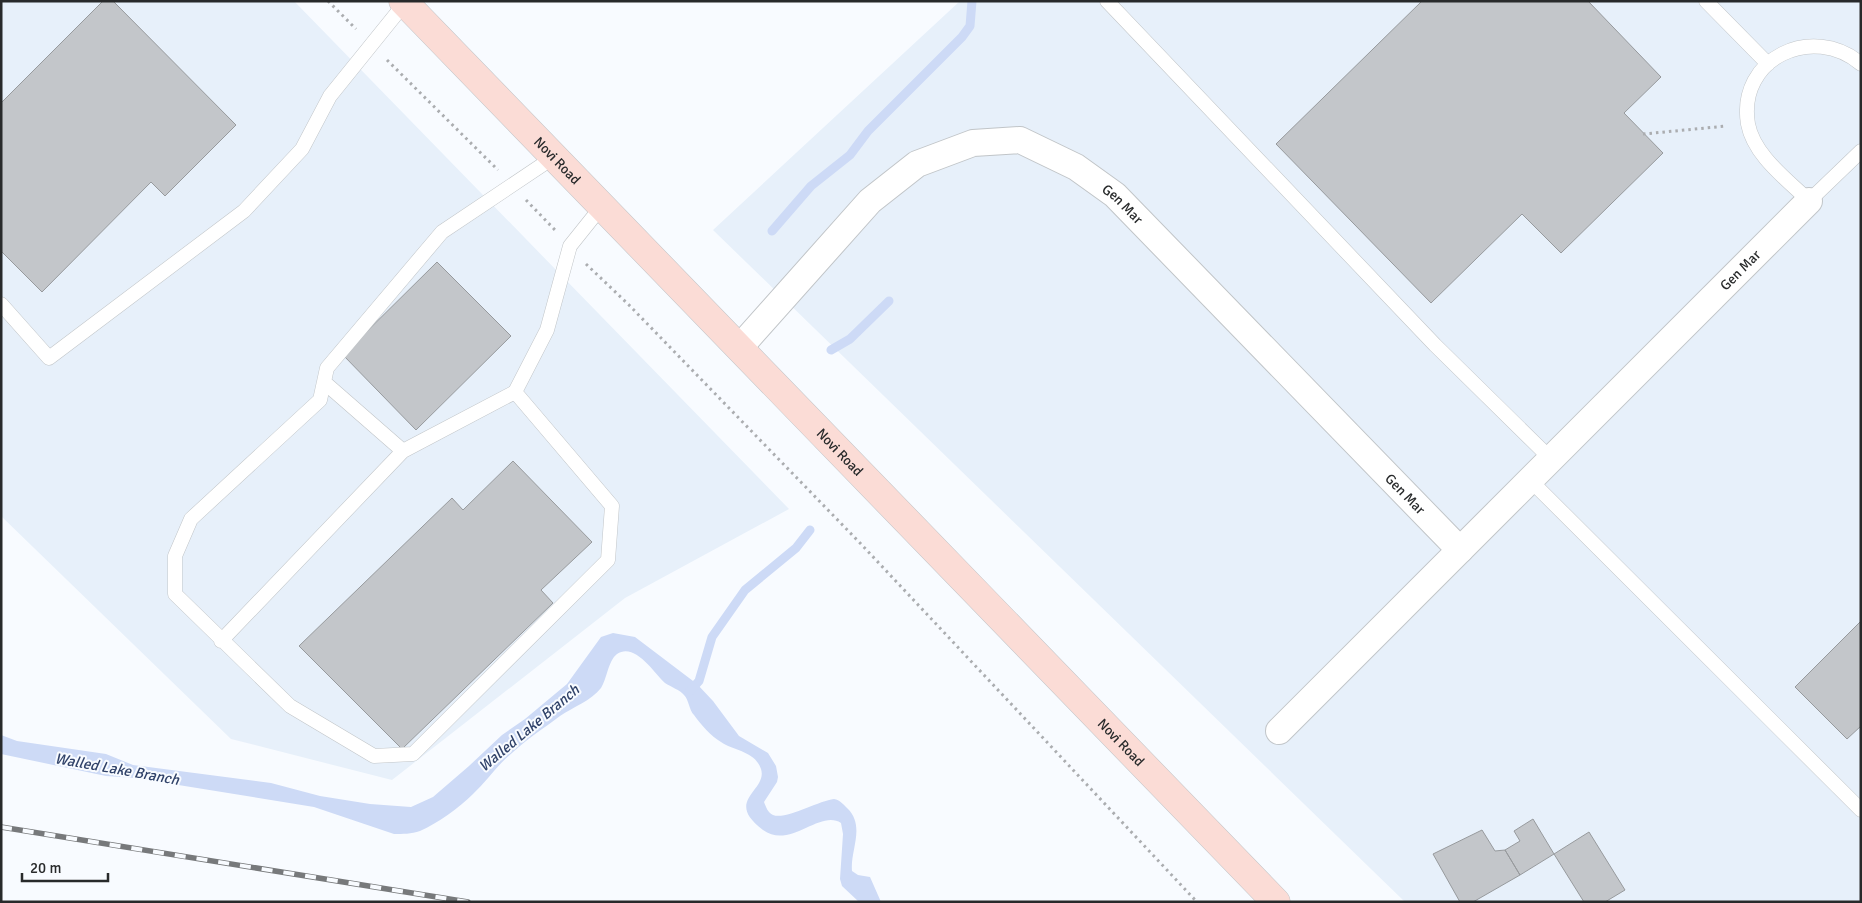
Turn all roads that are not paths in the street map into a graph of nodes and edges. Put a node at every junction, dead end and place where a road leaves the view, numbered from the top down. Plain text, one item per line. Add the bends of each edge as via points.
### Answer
1 (1107, 1) edge
2 (1706, 1) edge
3 (404, 2) edge
4 (1768, 64) junction
5 (1861, 64) edge
6 (1860, 154) edge
7 (554, 157) junction
8 (1809, 201) junction
9 (602, 206) junction
10 (1, 304) edge
11 (740, 347) junction
12 (324, 382) junction
13 (515, 392) junction
14 (403, 451) junction
15 (1550, 459) junction
16 (1530, 480) junction
17 (1460, 550) junction
18 (221, 641) junction
19 (1279, 731) dead end
20 (1861, 810) edge
21 (1276, 902) edge

1 - 15 lane via 1435,346
2 - 4 lane
3 - 7 main road, Novi Road
3 - 10 lane via 330,96 302,149 244,211 49,358
4 - 5 lane via 1786,51 1807,45 1829,46 1850,54
4 - 8 lane via 1754,81 1748,102 1748,124 1756,145
6 - 8 lane
7 - 9 main road, Novi Road
7 - 12 lane via 442,232 327,368
8 - 15 street, Gen Mar
9 - 11 main road, Novi Road
9 - 13 lane via 570,246 547,330
11 - 17 street, Gen Mar via 870,201 917,164 973,143 1020,140 1076,167 1115,195
11 - 21 main road, Novi Road
12 - 14 lane
12 - 18 lane via 320,400 191,519 175,556 175,594
13 - 14 lane
13 - 18 lane via 612,506 608,560 413,754 374,756 290,706
14 - 18 lane
15 - 16 street, Gen Mar
16 - 17 street, Gen Mar
16 - 20 lane
17 - 19 street, Gen Mar

